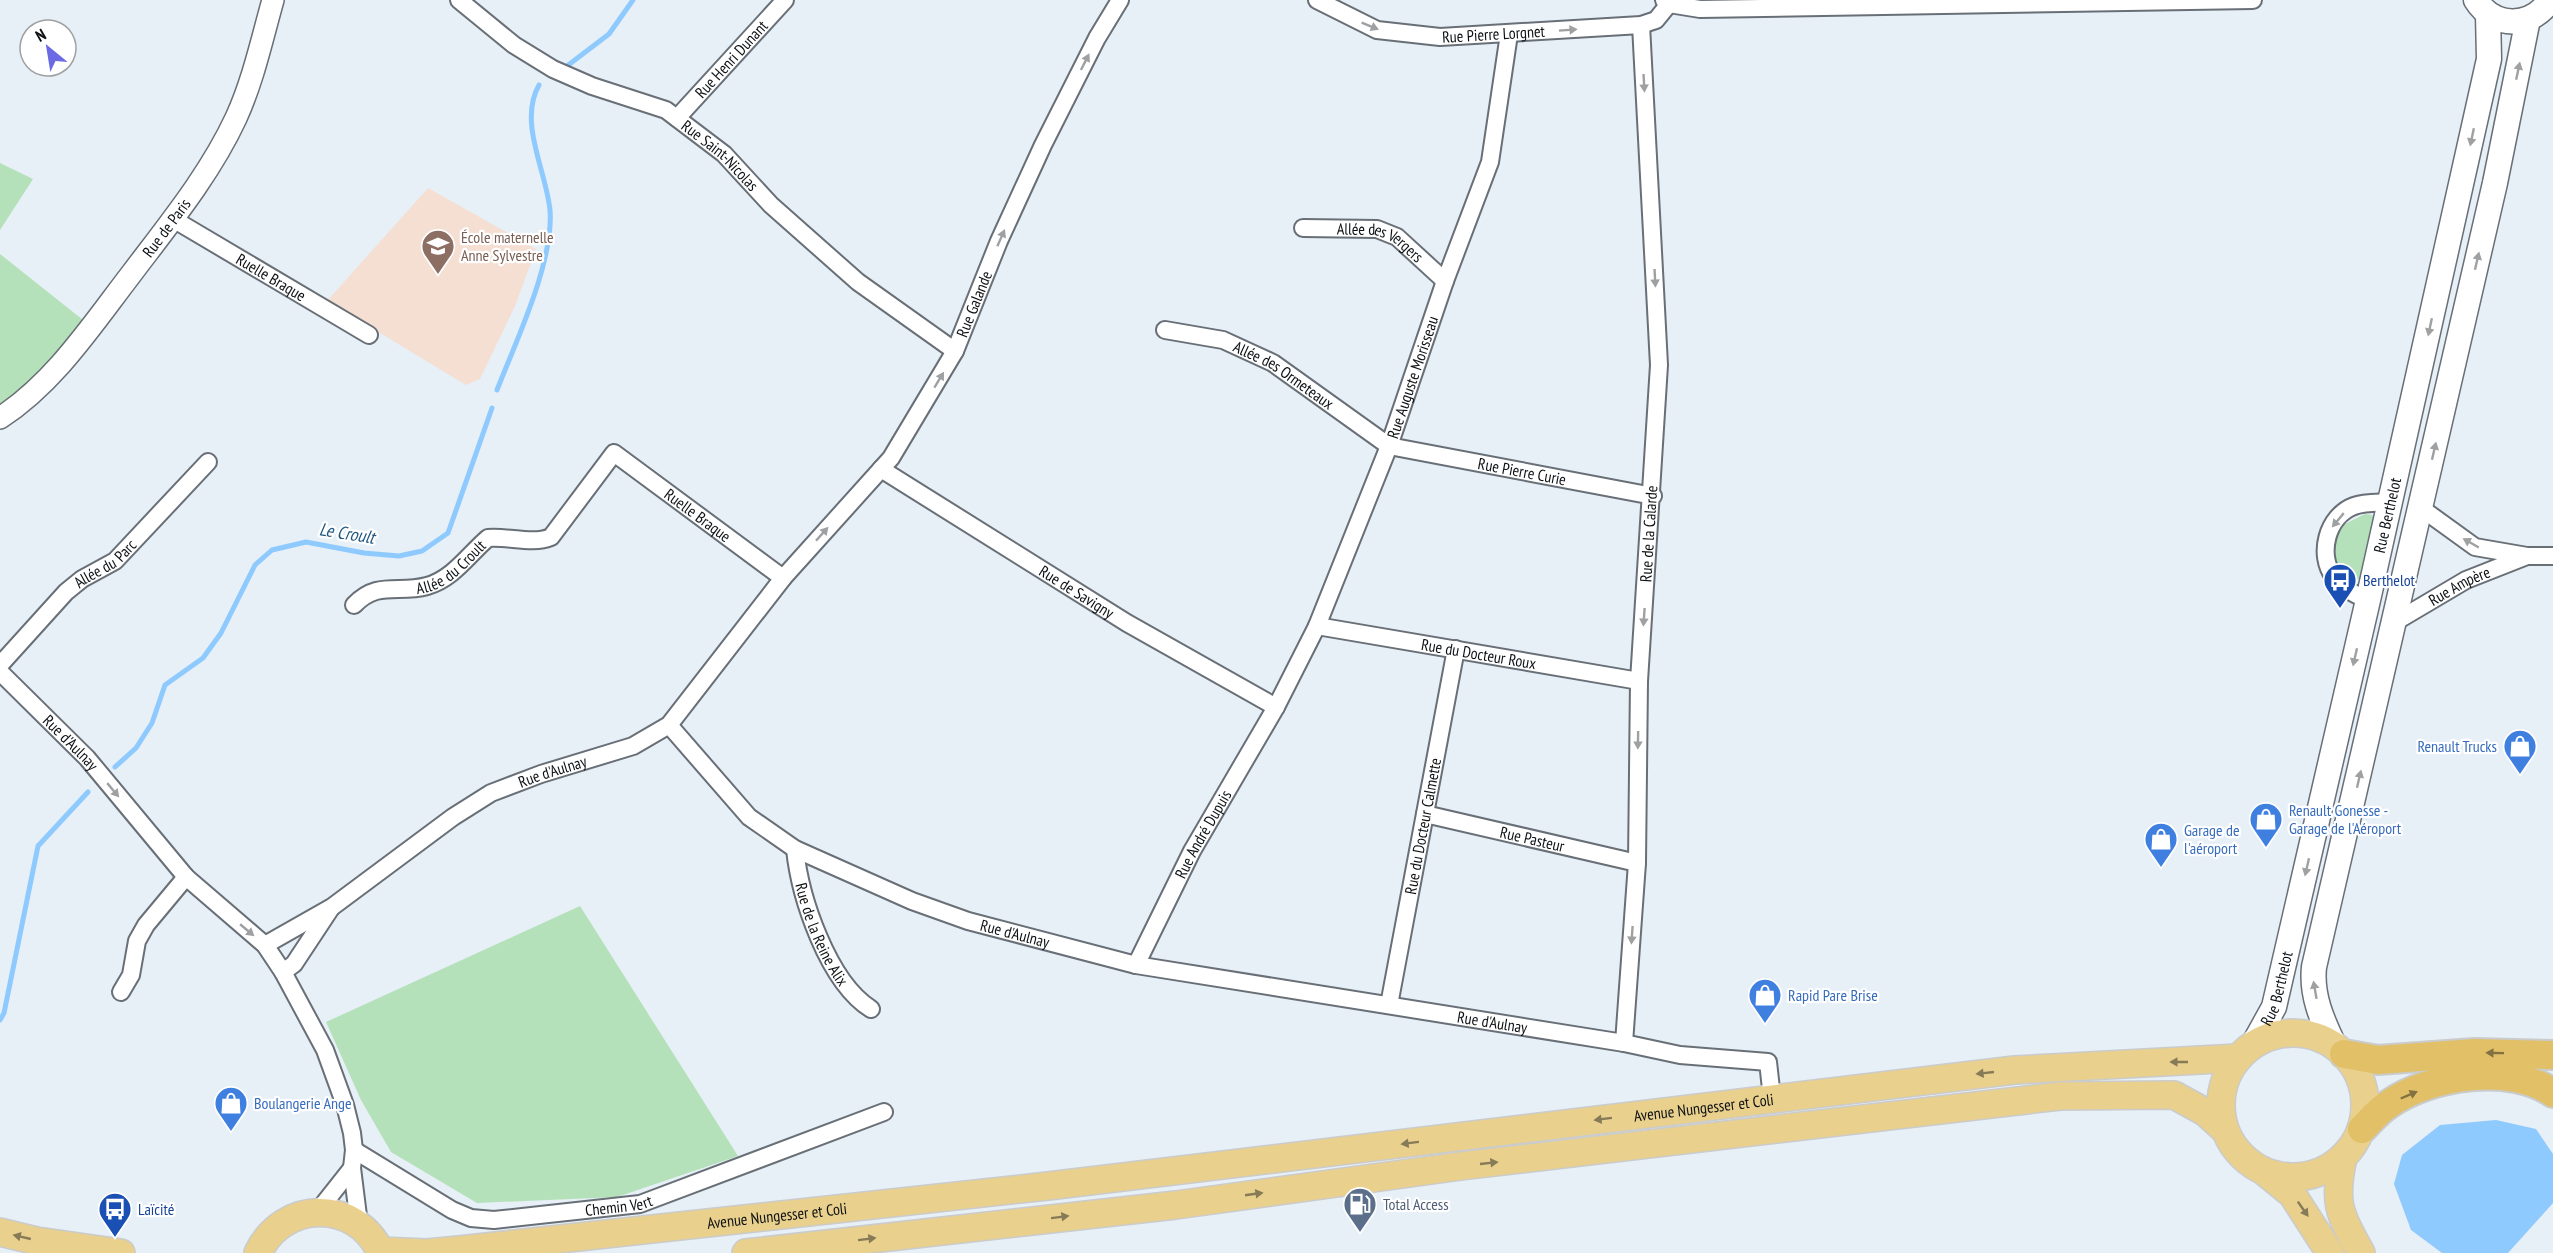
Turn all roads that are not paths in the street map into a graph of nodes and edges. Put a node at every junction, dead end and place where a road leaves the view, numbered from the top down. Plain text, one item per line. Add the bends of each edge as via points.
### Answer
1 (273, 0) edge
2 (459, 0) edge
3 (785, 0) edge
4 (1120, 0) edge
5 (1317, 0) edge
6 (2253, 0) edge
7 (2550, 0) edge
8 (1666, 2) edge
9 (2482, 7) edge
10 (2528, 19) junction
11 (1641, 25) junction
12 (1509, 34) junction
13 (677, 118) junction
14 (173, 219) junction
15 (1303, 228) dead end
16 (1445, 281) junction
17 (1165, 330) dead end
18 (369, 335) dead end
19 (955, 351) junction
20 (0, 418) edge
21 (1389, 446) junction
22 (614, 453) joint
23 (208, 462) dead end
24 (881, 469) junction
25 (1653, 496) junction
26 (2391, 502) junction
27 (2421, 508) junction
28 (2527, 556) junction
29 (2553, 556) edge
30 (783, 578) junction
31 (2368, 600) junction
32 (354, 605) dead end
33 (2395, 622) junction
34 (1317, 626) junction
35 (1456, 649) junction
36 (0, 664) edge
37 (0, 672) edge
38 (1639, 681) junction
39 (1276, 707) junction
40 (669, 725) junction
41 (1425, 814) junction
42 (795, 849) junction
43 (1637, 863) junction
44 (186, 877) junction
45 (332, 907) junction
46 (265, 945) junction
47 (1136, 965) junction
48 (283, 972) junction
49 (121, 992) dead end
50 (1389, 1005) junction
51 (871, 1009) dead end
52 (1624, 1043) junction
53 (2339, 1049) junction
54 (2245, 1052) junction
55 (2553, 1055) edge
56 (2553, 1093) edge
57 (1772, 1098) junction
58 (884, 1112) dead end
59 (2362, 1129) junction
60 (2225, 1130) junction
61 (354, 1150) junction
62 (2343, 1157) junction
63 (352, 1168) junction
64 (1172, 1171) junction
65 (2266, 1173) junction
66 (1176, 1204) junction
67 (318, 1211) junction
68 (359, 1224) junction
69 (0, 1232) edge
70 (380, 1252) edge
71 (121, 1253) edge
72 (258, 1253) edge
73 (746, 1253) edge
74 (2330, 1253) edge
75 (2361, 1253) edge

1 - 14 street, Rue de Paris via 237,116
2 - 13 street, Rue Saint-Nicolas via 514,45 553,69 666,110
3 - 13 street, Rue Henri Dunant
19 -> 4 street, Rue Galande via 1043,145
5 -> 12 street, Rue Pierre Lorgnet via 1377,30 1440,37
6 - 8 street via 1700,9
7 - 10 main road
8 - 11 street, Rue Pierre Lorgnet via 1656,20
9 - 10 main road via 2508,22
9 -> 26 main road, Rue Berthelot via 2489,59
27 -> 10 main road, Rue Berthelot
12 -> 11 street, Rue Pierre Lorgnet
11 -> 25 street, Rue de la Calarde via 1659,365
12 - 16 street, Rue Auguste Morisseau via 1490,162
13 - 19 street, Rue Saint-Nicolas via 724,154 771,205 858,282
14 - 18 street, Ruelle Braque
14 - 20 street, Rue de Paris via 49,378
15 - 16 street, Allée des Vergers via 1377,229 1397,237
16 - 21 street, Rue Auguste Morisseau
17 - 21 street, Allée des Ormeteaux via 1223,340 1273,363
24 -> 19 street, Rue Galande
21 - 25 street, Rue Pierre Curie
21 - 34 street, Rue Auguste Morisseau
22 - 30 street, Ruelle Braque
22 - 32 street, Allée du Croult via 551,537 540,542 506,536 488,538 449,577 427,586 366,593
23 - 36 street, Allée du Parc via 115,561 66,592
30 -> 24 street, Rue Galande
24 - 39 street, Rue de Savigny via 1127,623
25 -> 38 street, Rue de la Calarde
26 - 31 main road, Rue Berthelot
26 -> 31 street via 2365,503 2347,510 2334,523 2325,544 2333,577 2350,592
28 -> 27 street, Rue Ampère via 2475,547
27 - 33 main road, Rue Berthelot
28 - 29 street, Rue Ampère
28 - 33 street, Rue Ampère via 2466,580
30 - 40 street, Rue Galande
31 -> 54 main road, Rue Berthelot via 2274,1007
53 -> 33 main road, Rue Berthelot via 2322,1020 2314,991 2314,967
34 - 35 street, Rue du Docteur Roux
34 - 39 street, Rue Auguste Morisseau
35 - 38 street, Rue du Docteur Roux
35 - 41 street, Rue du Docteur Calmette
37 -> 44 street, Rue d'Aulnay via 87,758
38 -> 43 street, Rue de la Calarde
39 - 47 street, Rue André Dupuis via 1192,851
40 - 42 street, Rue d'Aulnay via 750,817
40 - 45 street, Rue d'Aulnay via 633,746 491,793
41 - 43 street, Rue Pasteur
41 - 50 street, Rue du Docteur Calmette
42 - 47 street, Rue d'Aulnay via 912,901 968,921
42 - 51 street, Rue de la Reine Alix via 798,880 811,922 847,987
43 -> 52 street, Rue de la Calarde
44 -> 46 street, Rue d'Aulnay
44 - 49 street via 137,941 131,975
45 - 46 street, Rue d'Aulnay
45 - 48 street, Rue d'Aulnay via 294,964
46 - 48 street, Rue d'Aulnay
47 - 50 street, Rue d'Aulnay
48 - 61 street, Rue d'Aulnay via 325,1050 345,1105
50 - 52 street, Rue d'Aulnay
52 - 57 street, Rue d'Aulnay via 1680,1055 1768,1062
53 - 54 main road via 2314,1036 2293,1033 2272,1036
55 -> 53 highway via 2475,1053 2378,1060
53 - 59 main road via 2362,1083 2366,1106
54 -> 57 main road, Avenue Nungesser et Coli via 2034,1068
54 - 60 main road via 2223,1087 2220,1108
59 -> 56 highway via 2390,1103 2458,1078 2508,1076 2541,1084
57 -> 64 main road, Avenue Nungesser et Coli
58 - 61 street, Chemin Vert via 640,1204 494,1220 471,1218 452,1210
59 - 62 main road
60 - 65 main road via 2238,1152
66 -> 60 main road, Avenue Nungesser et Coli via 1461,1166 2060,1096 2174,1095 2205,1112
61 - 63 street, Rue d'Aulnay
62 - 65 main road via 2307,1176
62 - 75 main road via 2337,1185 2338,1204
63 - 67 street
63 - 68 street, Rue d'Aulnay
64 - 66 main road
64 - 70 main road, Avenue Nungesser et Coli via 459,1250
65 -> 74 main road via 2292,1194
73 -> 66 main road, Avenue Nungesser et Coli
67 - 68 main road via 346,1216
67 - 72 main road via 296,1215 277,1226
68 - 70 main road
71 -> 69 main road

